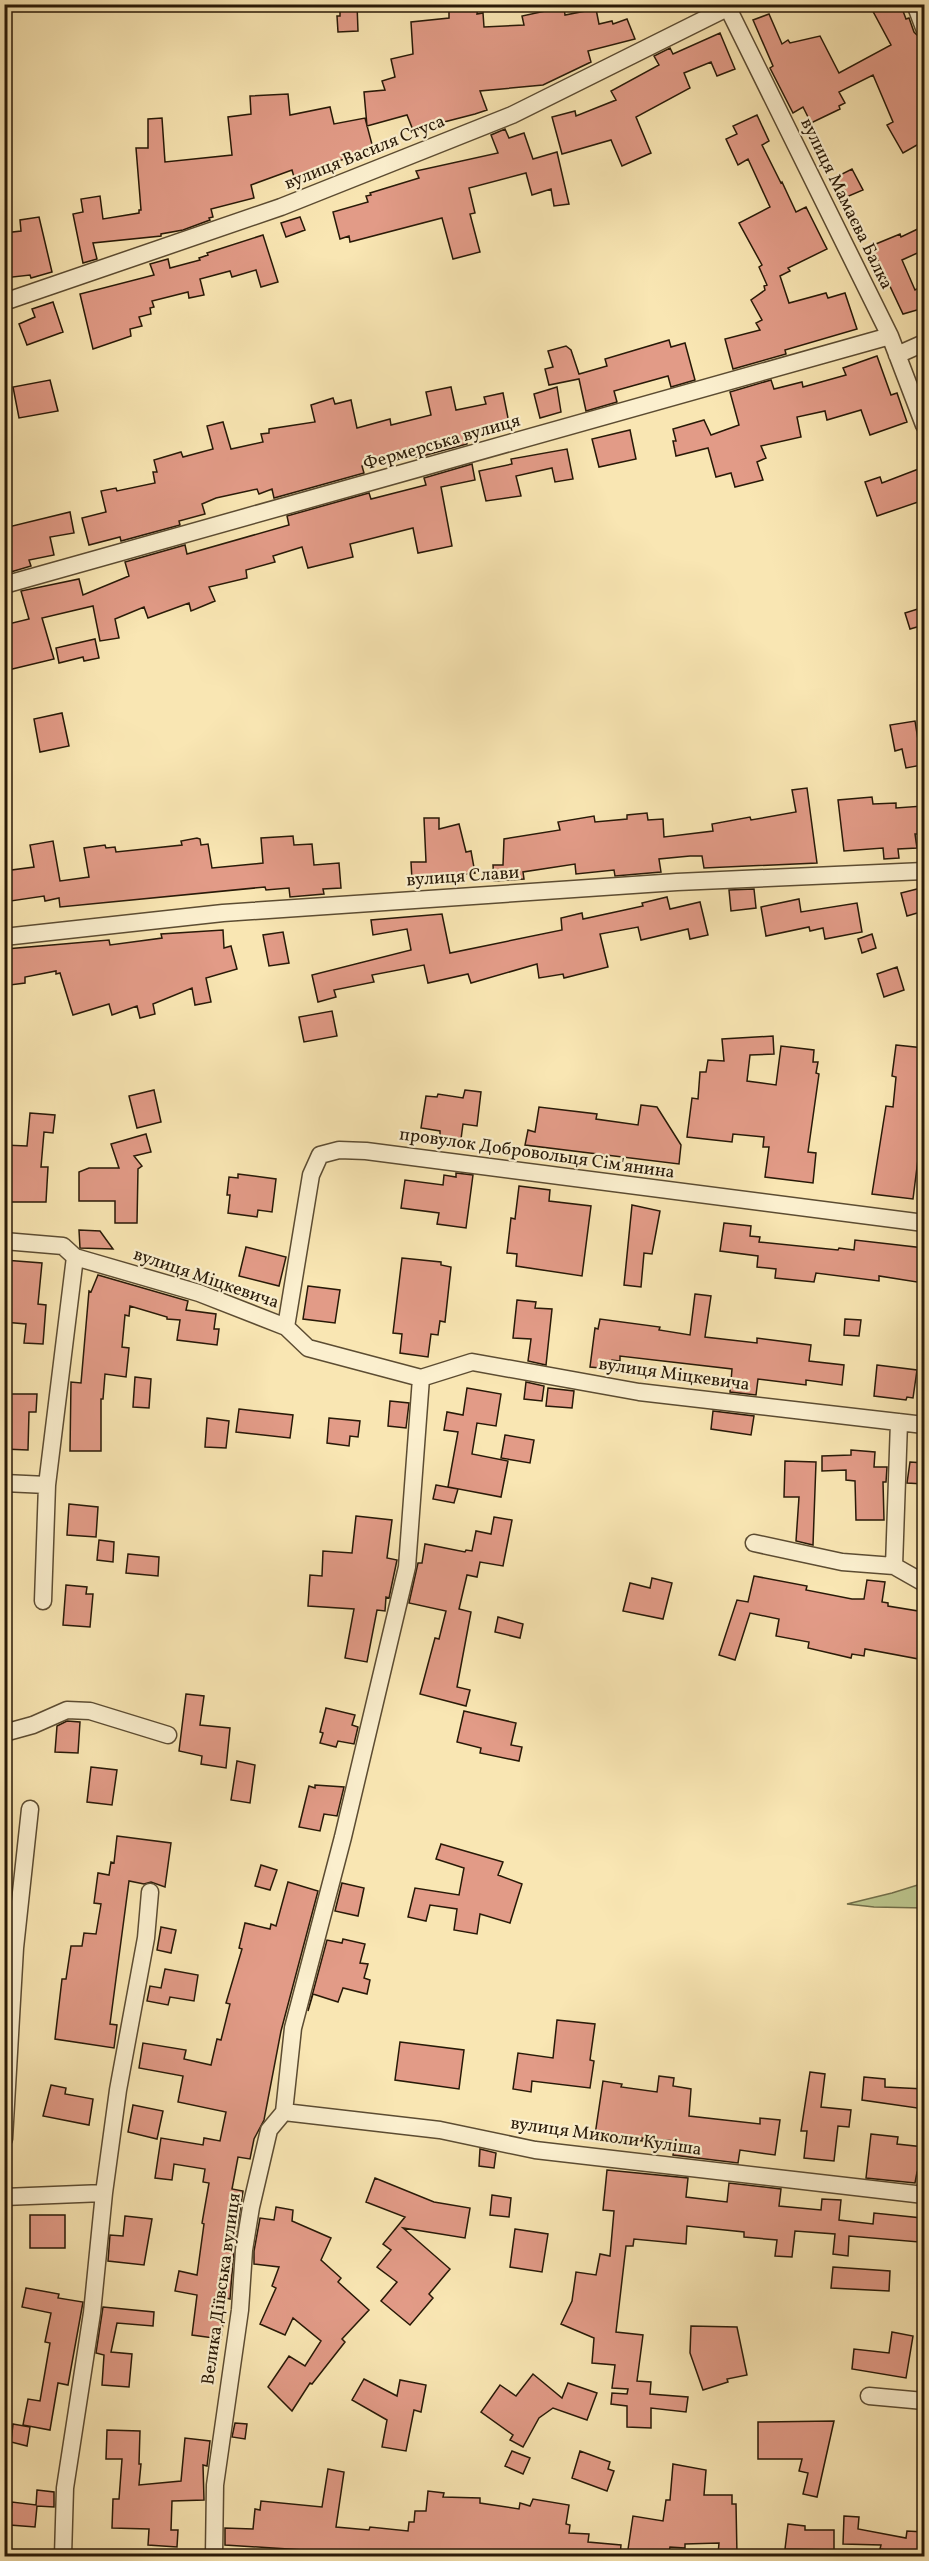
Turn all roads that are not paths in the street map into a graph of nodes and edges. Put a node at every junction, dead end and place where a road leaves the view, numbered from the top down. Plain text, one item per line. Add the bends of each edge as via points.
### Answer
1 (915, 4) edge
2 (726, 6) edge
3 (924, 28) edge
4 (4, 302) edge
5 (890, 336) junction
6 (924, 343) edge
7 (897, 355) junction
8 (924, 424) edge
9 (4, 585) edge
10 (924, 871) edge
11 (4, 936) edge
12 (924, 1223) edge
13 (4, 1241) edge
14 (69, 1252) junction
15 (286, 1327) junction
16 (421, 1378) junction
17 (899, 1422) junction
18 (924, 1425) edge
19 (4, 1484) edge
20 (47, 1485) junction
21 (754, 1543) dead end
22 (894, 1566) junction
23 (924, 1583) edge
24 (43, 1601) dead end
25 (4, 1733) edge
26 (168, 1735) dead end
27 (30, 1809) dead end
28 (150, 1892) dead end
29 (10, 1948) edge
30 (284, 2112) junction
31 (4, 2139) edge
32 (104, 2193) junction
33 (924, 2195) edge
34 (4, 2198) edge
35 (869, 2396) dead end
36 (924, 2401) edge
37 (63, 2556) edge
38 (214, 2556) edge

1 - 3 street
2 - 4 street, вулиця Василя Стуса via 512,115 281,207
2 - 5 street, вулиця Мамаєва Балка
5 - 7 street, вулиця Мамаєва Балка
5 - 9 street, Фермерська вулиця
6 - 7 street
7 - 8 street, вулиця Мамаєва Балка
10 - 11 street, вулиця Слави via 677,882 235,913
12 - 15 street, провулок Добровольця Сім'янина via 366,1150 339,1150 320,1155 311,1175
13 - 14 street, вулиця Міцкевича
14 - 15 street, вулиця Міцкевича via 199,1293
14 - 20 street
15 - 16 street, вулиця Міцкевича via 309,1348
16 - 17 street, вулиця Міцкевича via 472,1362 639,1392
16 - 30 street, Велика Діївська вулиця via 407,1567 293,2028
17 - 18 street, вулиця Міцкевича
17 - 22 street
19 - 20 street
20 - 24 street
21 - 22 street via 842,1562
22 - 23 street
25 - 26 street via 67,1710 90,1711
27 - 29 street
28 - 32 street
29 - 31 street
30 - 33 street, вулиця Миколи Куліша via 440,2130 535,2150
30 - 38 street, Велика Діївська вулиця via 269,2130 250,2206 240,2310 215,2485
32 - 34 street
32 - 37 street via 92,2313 65,2488
35 - 36 street

